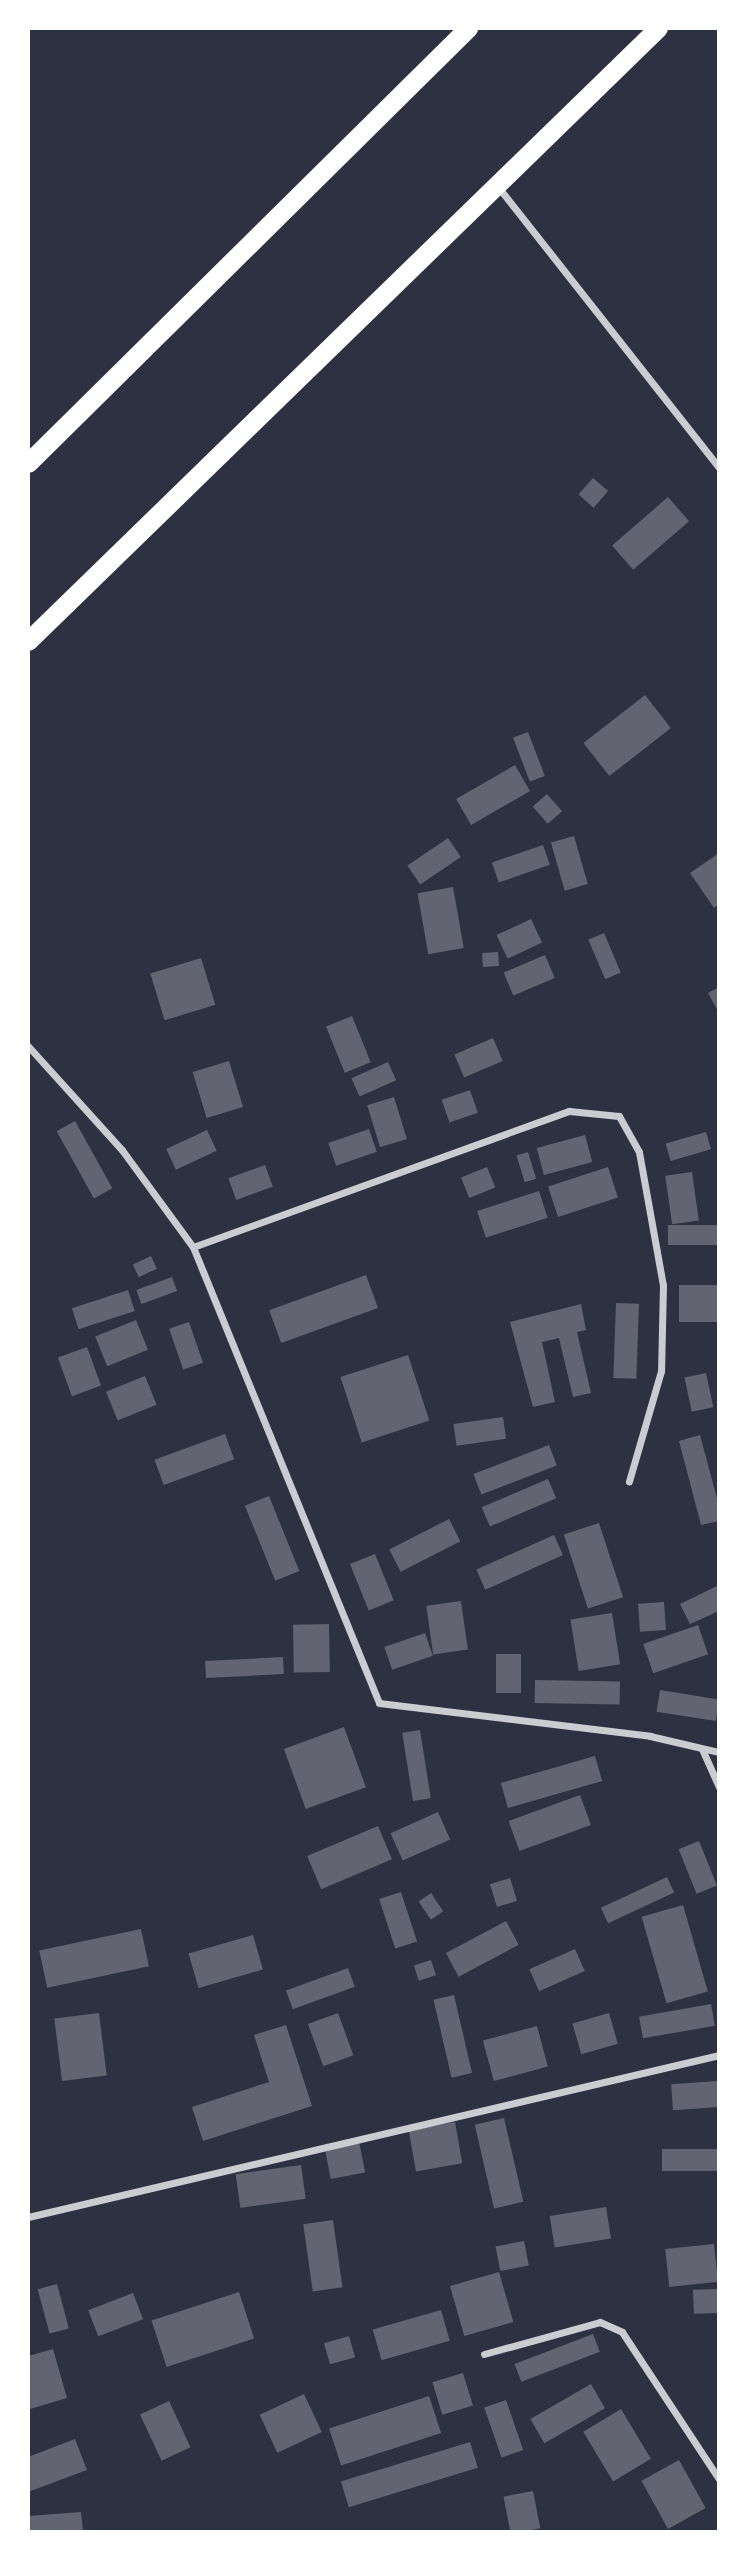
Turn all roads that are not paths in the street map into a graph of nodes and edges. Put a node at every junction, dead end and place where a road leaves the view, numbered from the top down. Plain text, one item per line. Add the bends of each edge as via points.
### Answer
1 (468, 28) edge
2 (658, 28) edge
3 (499, 188) junction
4 (28, 463) edge
5 (719, 468) edge
6 (28, 641) edge
7 (28, 1046) edge
8 (193, 1247) junction
9 (629, 1481) dead end
10 (702, 1749) junction
11 (719, 1752) edge
12 (719, 1787) edge
13 (719, 2055) edge
14 (28, 2217) edge
15 (484, 2354) dead end
16 (719, 2479) edge

1 - 4 highway
2 - 3 highway
3 - 5 street
3 - 6 highway
7 - 8 street via 122,1150
8 - 9 street via 569,1111 619,1116 639,1152 663,1285 660,1371
8 - 10 street via 379,1703 650,1736
10 - 11 street
10 - 12 street
13 - 14 street
15 - 16 street via 600,2322 622,2332

